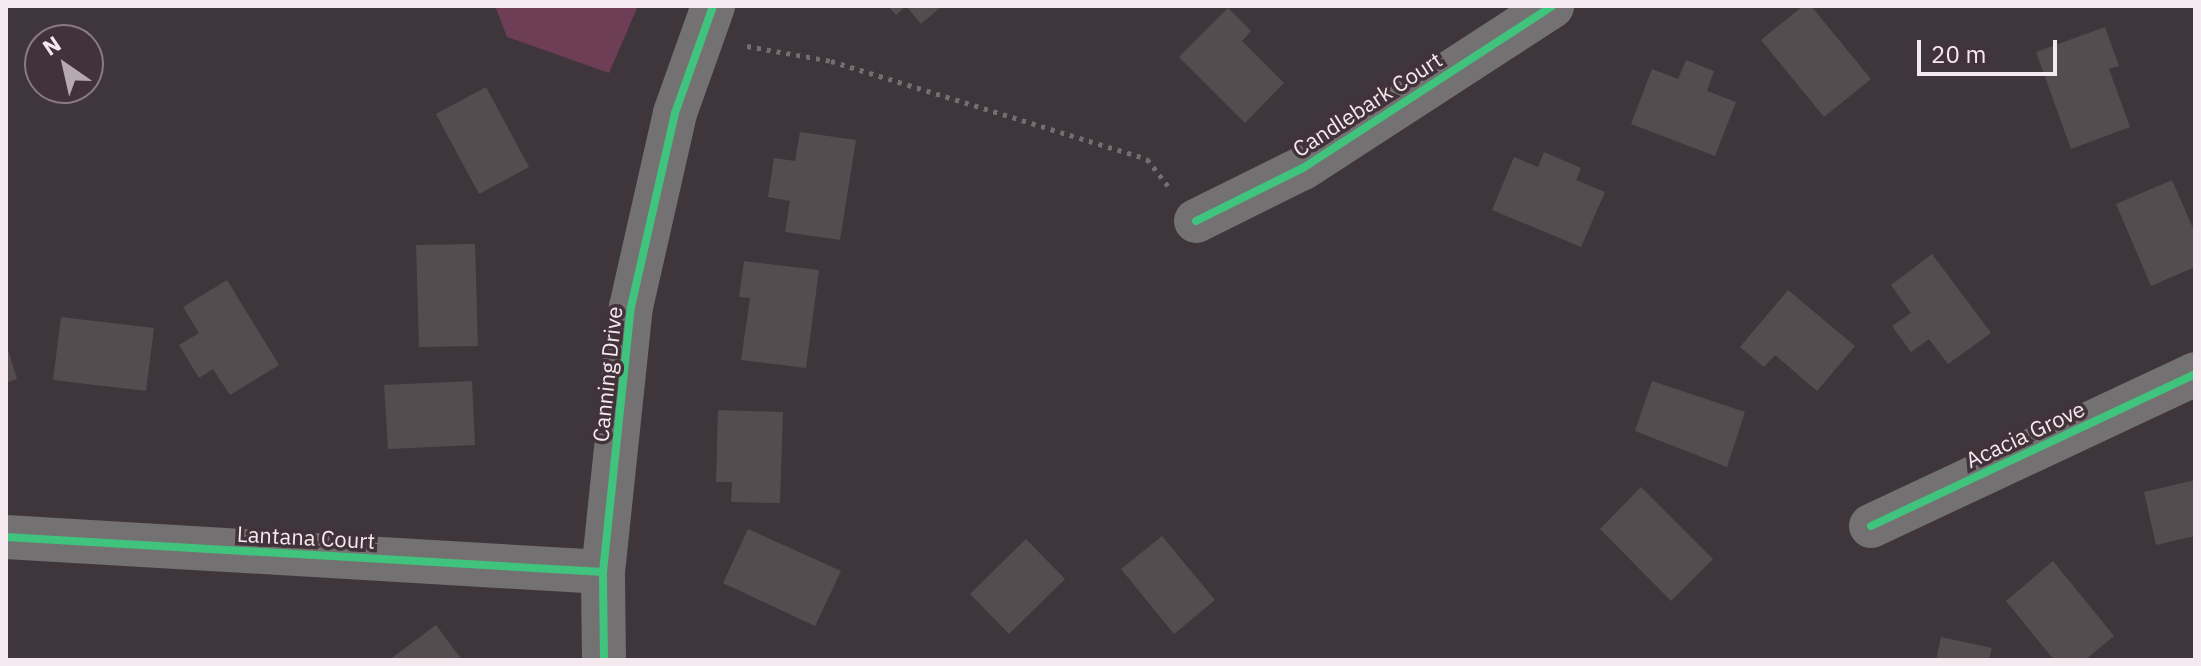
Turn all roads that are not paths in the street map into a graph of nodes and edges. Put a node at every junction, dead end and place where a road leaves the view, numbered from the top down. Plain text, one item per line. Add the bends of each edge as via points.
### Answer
1 (1552, 6) edge
2 (707, 22) edge
3 (1196, 221) road end
4 (2195, 374) edge
5 (1871, 526) dead end
6 (6, 537) edge
7 (603, 572) junction
8 (604, 660) edge

1 - 3 street, Candlebark Court via 1303,168
2 - 7 street, Canning Drive via 675,113 631,307
4 - 5 street, Acacia Grove
6 - 7 street, Lantana Court
7 - 8 street, Canning Drive

